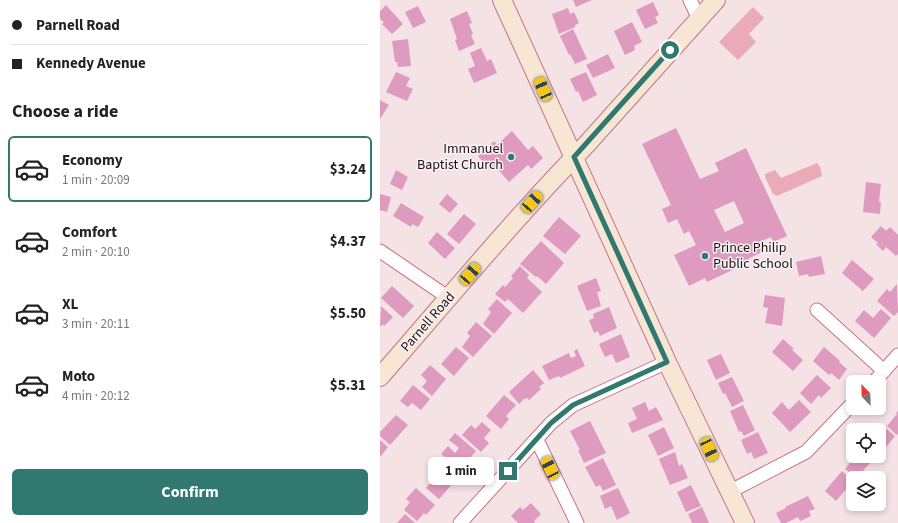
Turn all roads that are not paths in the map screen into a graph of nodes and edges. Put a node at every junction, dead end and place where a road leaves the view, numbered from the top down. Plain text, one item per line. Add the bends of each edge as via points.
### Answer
1 (502, 0) edge
2 (690, 0) edge
3 (716, 0) edge
4 (699, 19) junction
5 (574, 157) junction
6 (380, 251) edge
7 (449, 298) junction
8 (817, 310) dead end
9 (898, 356) edge
10 (667, 362) junction
11 (884, 371) junction
12 (880, 375) edge
13 (380, 376) edge
14 (846, 410) edge
15 (537, 440) junction
16 (729, 492) junction
17 (460, 523) edge
18 (577, 523) edge
19 (745, 523) edge

1 - 5 street
2 - 4 street
3 - 4 street, Parnell Road
4 - 5 street, Parnell Road
5 - 7 street, Parnell Road
5 - 10 street
6 - 7 street
7 - 13 street, Parnell Road
8 - 11 street
9 - 11 street
10 - 15 street via 573,405 551,423
10 - 16 street
11 - 12 street
14 - 16 street via 806,452
15 - 17 street
15 - 18 street
16 - 19 street

